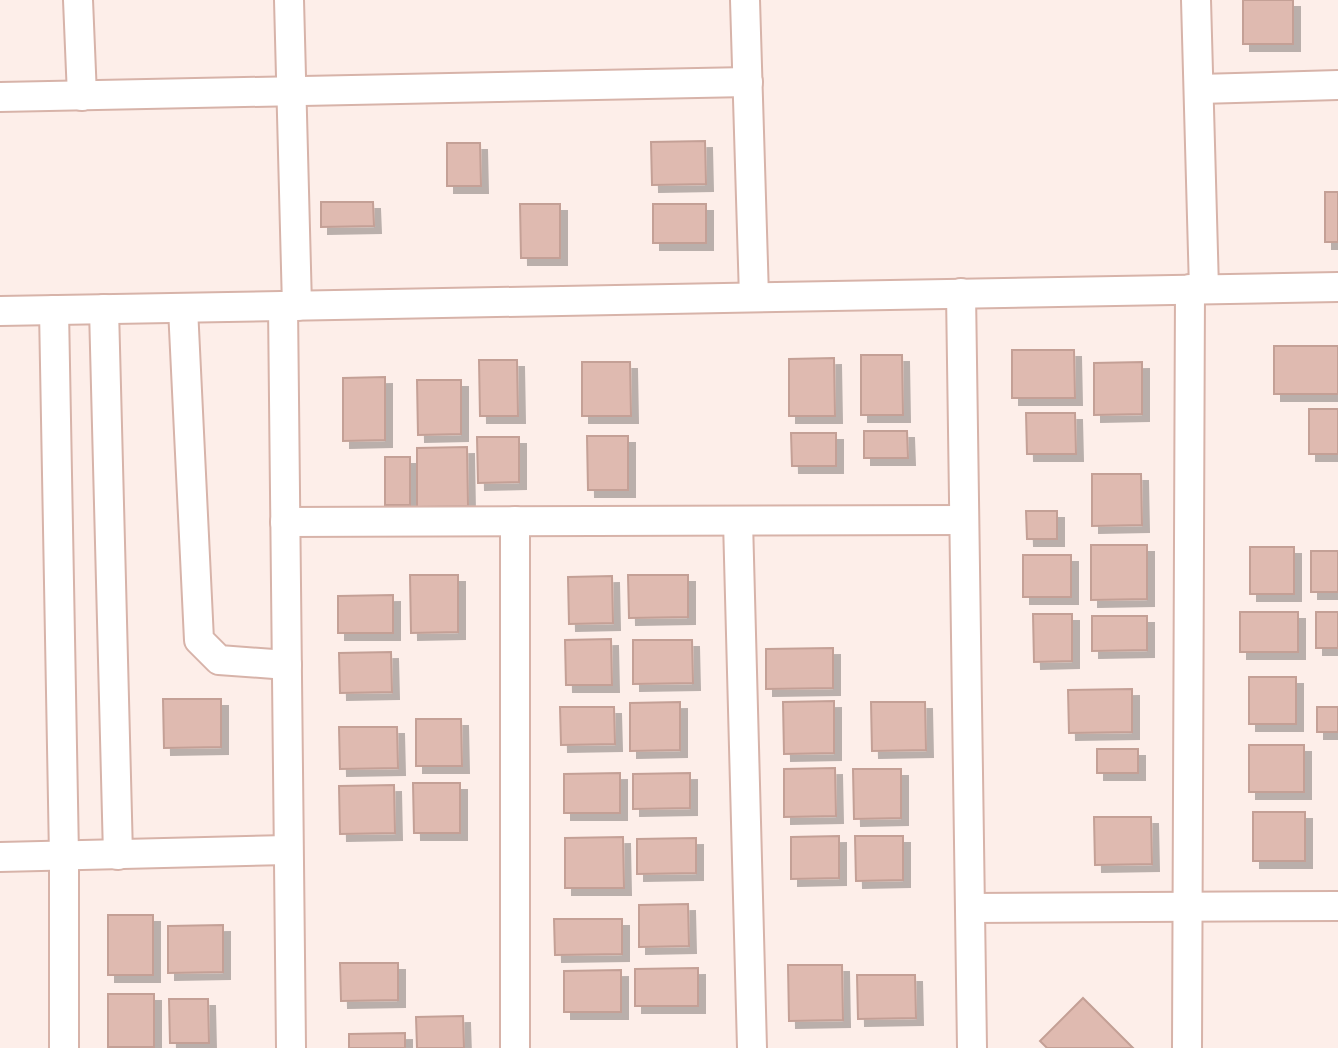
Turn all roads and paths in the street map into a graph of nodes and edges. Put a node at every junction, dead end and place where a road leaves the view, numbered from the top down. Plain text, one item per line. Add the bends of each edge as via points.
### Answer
1 (78, 0) edge
2 (289, 0) edge
3 (745, 0) edge
4 (1196, 0) edge
5 (748, 82) junction
6 (1338, 85) edge
7 (1199, 89) junction
8 (291, 91) junction
9 (82, 96) junction
10 (0, 97) edge
11 (1338, 287) edge
12 (1197, 289) junction
13 (961, 293) junction
14 (754, 297) junction
15 (290, 306) junction
16 (183, 308) junction
17 (104, 309) junction
18 (54, 310) junction
19 (0, 311) edge
20 (964, 520) junction
21 (515, 521) junction
22 (738, 521) junction
23 (285, 522) junction
24 (287, 665) junction
25 (0, 849) edge
26 (288, 850) junction
27 (118, 855) junction
28 (64, 856) junction
29 (0, 857) edge
30 (1338, 906) edge
31 (1187, 907) junction
32 (971, 908) junction
33 (64, 1048) edge
34 (291, 1048) edge
35 (515, 1048) edge
36 (752, 1048) edge
37 (972, 1048) edge
38 (1187, 1048) edge

1 - 9 street
2 - 8 street
3 - 5 street
4 - 7 street
5 - 8 street
5 - 14 street
6 - 7 street
7 - 12 street
8 - 9 street
8 - 15 street
9 - 10 street
11 - 12 street
12 - 13 street
12 - 31 street
13 - 14 street
13 - 20 street
14 - 15 street
15 - 16 street
15 - 23 street
16 - 17 street
16 - 24 street via 199,640 219,660
17 - 18 street
17 - 27 street
18 - 19 street
18 - 28 street
20 - 22 street
20 - 32 street
21 - 22 street
21 - 23 street
21 - 35 street
22 - 36 street
23 - 24 street
24 - 26 street
25 - 29 street
26 - 27 street
26 - 34 street
27 - 28 street
28 - 29 street
28 - 33 street
30 - 31 street
31 - 32 street
31 - 38 street
32 - 37 street

